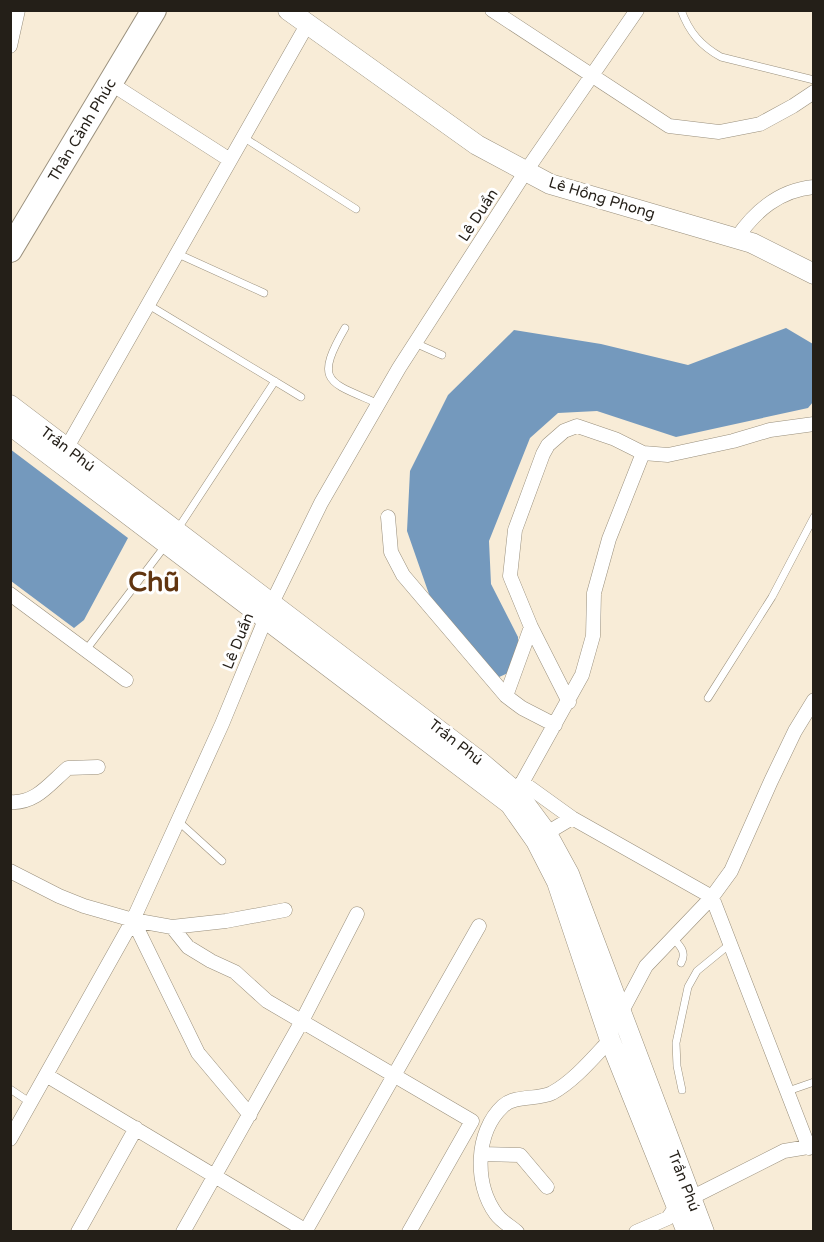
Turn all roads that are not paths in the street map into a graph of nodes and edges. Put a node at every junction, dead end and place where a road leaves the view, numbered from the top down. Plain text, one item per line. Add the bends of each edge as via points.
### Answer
1 (18, 10) edge
2 (154, 10) edge
3 (288, 10) edge
4 (492, 10) edge
5 (637, 10) edge
6 (681, 10) edge
7 (307, 25) junction
8 (10, 46) edge
9 (591, 76) junction
10 (813, 80) edge
11 (110, 83) junction
12 (813, 92) edge
13 (243, 137) junction
14 (230, 160) junction
15 (526, 171) junction
16 (813, 187) edge
17 (356, 209) dead end
18 (736, 239) junction
19 (10, 250) edge
20 (176, 253) junction
21 (813, 274) edge
22 (264, 293) dead end
23 (147, 304) junction
24 (345, 328) dead end
25 (415, 343) junction
26 (442, 355) dead end
27 (275, 381) junction
28 (301, 397) dead end
29 (379, 404) junction
30 (10, 405) edge
31 (813, 424) edge
32 (10, 425) edge
33 (643, 453) junction
34 (62, 455) junction
35 (388, 517) dead end
36 (813, 517) edge
37 (171, 537) junction
38 (10, 594) edge
39 (269, 611) junction
40 (531, 627) junction
41 (88, 646) dead end
42 (126, 680) dead end
43 (506, 696) junction
44 (708, 698) dead end
45 (813, 700) edge
46 (569, 702) junction
47 (555, 725) junction
48 (98, 767) dead end
49 (516, 793) junction
50 (10, 802) edge
51 (572, 818) junction
52 (178, 821) junction
53 (541, 837) junction
54 (222, 861) dead end
55 (10, 871) edge
56 (712, 897) junction
57 (285, 910) dead end
58 (357, 914) dead end
59 (133, 920) junction
60 (479, 926) dead end
61 (172, 927) junction
62 (673, 938) junction
63 (730, 944) junction
64 (681, 963) dead end
65 (621, 1013) junction
66 (302, 1021) junction
67 (610, 1040) junction
68 (46, 1075) junction
69 (394, 1075) junction
70 (813, 1082) edge
71 (10, 1089) edge
72 (682, 1090) dead end
73 (788, 1091) junction
74 (31, 1103) junction
75 (250, 1115) junction
76 (136, 1128) junction
77 (10, 1139) edge
78 (811, 1147) edge
79 (482, 1154) junction
80 (215, 1176) junction
81 (548, 1188) dead end
82 (684, 1202) junction
83 (306, 1231) edge
84 (78, 1232) edge
85 (183, 1232) edge
86 (409, 1232) edge
87 (517, 1232) edge
88 (636, 1232) edge
89 (687, 1232) edge
90 (704, 1232) edge

1 - 8 street
2 - 11 highway, Thân Cảnh Phúc
3 - 7 main road, Lê Hồng Phong
4 - 9 street
5 - 9 street, Lê Duẩn
6 - 10 lane via 693,34 721,57
7 - 13 street
7 - 15 main road, Lê Hồng Phong via 477,145
9 - 12 street via 669,126 719,132 760,124
9 - 15 street, Lê Duẩn
11 - 14 street
11 - 19 highway, Thân Cảnh Phúc
13 - 14 street
13 - 17 lane
14 - 20 street
15 - 18 main road, Lê Hồng Phong via 550,184
15 - 25 street, Lê Duẩn
16 - 18 street via 797,188 766,204
18 - 21 main road, Lê Hồng Phong
20 - 22 lane
20 - 23 street
23 - 27 lane
23 - 34 street
24 - 29 lane via 329,356 331,379
25 - 26 lane
25 - 29 street, Lê Duẩn
27 - 28 lane
27 - 37 lane
29 - 39 street, Lê Duẩn via 321,503
30 - 34 main road, Trần Phú
31 - 33 street via 770,430 668,455
32 - 34 main road, Trần Phú
33 - 40 street via 577,426 548,445 520,512 512,550 510,576
33 - 46 street via 609,539 594,594 590,652
34 - 37 main road, Trần Phú
35 - 43 street via 389,544 398,568
36 - 44 lane via 772,597
37 - 39 main road, Trần Phú
37 - 41 lane
38 - 42 street
39 - 49 main road, Trần Phú via 470,753
39 - 52 street, Lê Duẩn
40 - 43 street
40 - 46 street
43 - 47 street
45 - 56 street via 731,871
46 - 47 street
47 - 49 street
48 - 50 street via 68,768 38,796
49 - 51 street, Trần Phú
49 - 53 main road, Trần Phú
51 - 53 street
51 - 56 street, Trần Phú
52 - 54 lane
52 - 59 street, Lê Duẩn
53 - 65 main road, Trần Phú via 569,874
53 - 67 main road, Trần Phú
55 - 59 street via 75,903
56 - 62 street
56 - 63 street
57 - 61 street
58 - 66 street
59 - 61 street
59 - 68 street, Lê Duẩn
59 - 75 street via 198,1053
60 - 69 street
61 - 66 street via 188,947 235,972 267,1001
62 - 64 lane via 684,953
62 - 65 street via 646,966
63 - 72 lane via 697,971 688,987 676,1043
63 - 73 street
65 - 82 main road, Trần Phú
66 - 69 street
66 - 75 street
67 - 79 street via 552,1092 503,1106 482,1142
67 - 82 main road, Trần Phú
68 - 74 street, Lê Duẩn
68 - 76 street
69 - 83 street
69 - 86 street via 472,1121
70 - 73 lane
71 - 74 lane
73 - 78 street
74 - 77 street, Lê Duẩn
75 - 80 street
76 - 80 street
76 - 84 street
78 - 82 street via 784,1151
79 - 81 street via 520,1155
79 - 87 street via 484,1186 490,1204
80 - 83 street
80 - 85 street
82 - 88 street via 668,1218
82 - 89 main road, Trần Phú
82 - 90 main road, Trần Phú

